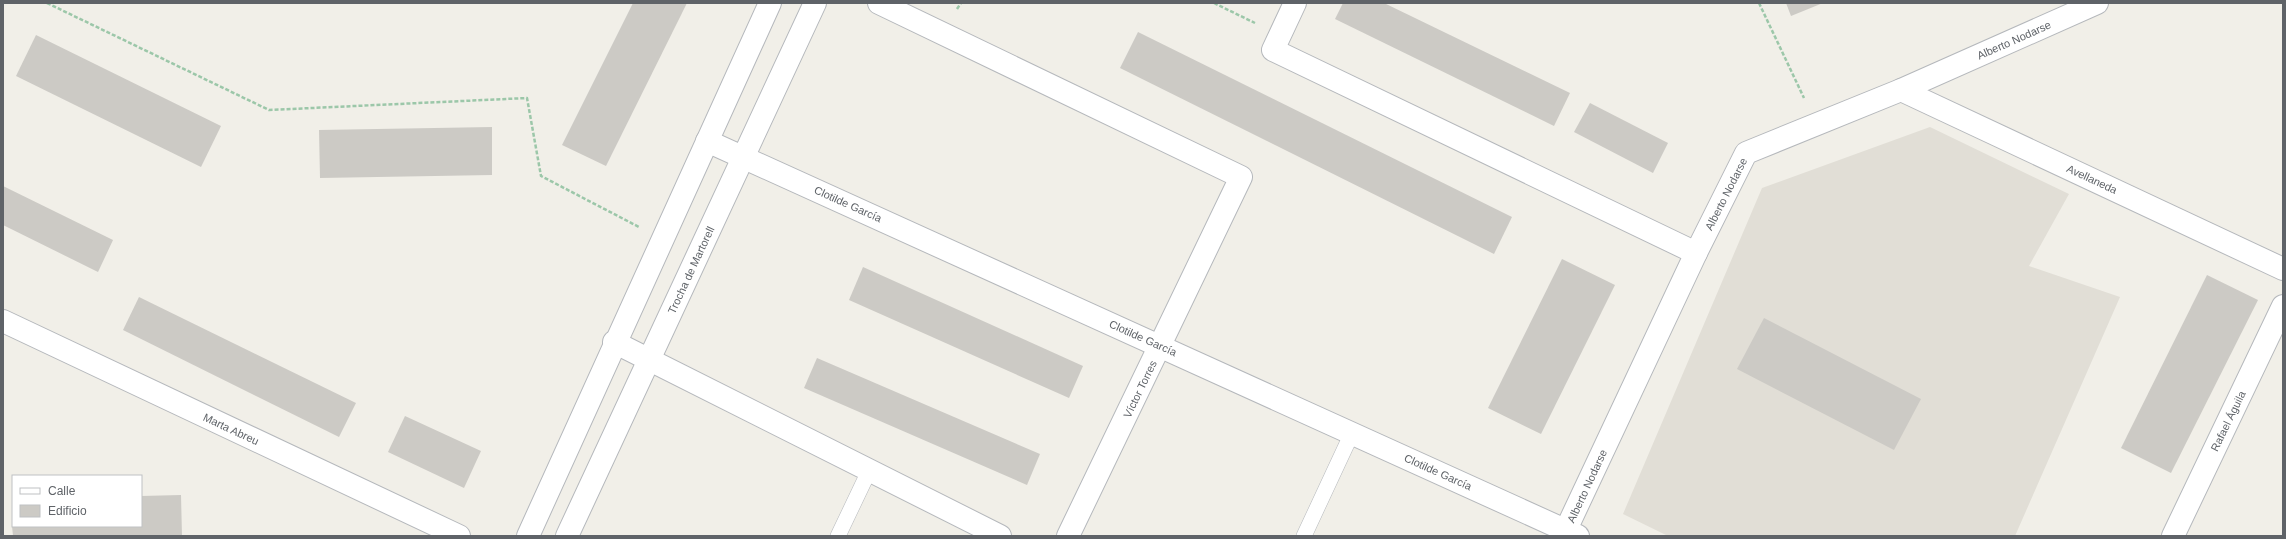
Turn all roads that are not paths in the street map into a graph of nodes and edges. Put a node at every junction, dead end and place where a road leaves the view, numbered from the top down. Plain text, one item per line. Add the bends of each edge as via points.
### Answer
1 (770, 3) edge
2 (815, 3) edge
3 (879, 3) edge
4 (1295, 3) edge
5 (2097, 3) edge
6 (1901, 90) junction
7 (707, 141) junction
8 (744, 157) junction
9 (1696, 253) junction
10 (2283, 269) edge
11 (2283, 306) edge
12 (3, 321) edge
13 (614, 342) junction
14 (1160, 346) junction
15 (650, 360) junction
16 (1352, 433) junction
17 (869, 471) junction
18 (1569, 534) edge
19 (459, 536) edge
20 (528, 536) edge
21 (567, 536) edge
22 (838, 536) edge
23 (1000, 536) edge
24 (1068, 536) edge
25 (1304, 536) edge
26 (2172, 536) edge

1 - 7 street
2 - 8 street, Trocha de Martorell
3 - 14 street, Víctor Torres via 1242,177
4 - 9 street via 1276,43
5 - 6 street, Alberto Nodarse
6 - 9 street, Alberto Nodarse via 1746,153
6 - 10 street, Avellaneda
7 - 8 street, Clotilde García
7 - 13 street
8 - 14 street, Clotilde García
8 - 15 street, Trocha de Martorell
9 - 18 street, Alberto Nodarse
11 - 26 street, Rafael Águila
12 - 19 street, Marta Abreu
13 - 15 street
13 - 20 street
14 - 16 street, Clotilde García
14 - 24 street, Víctor Torres
15 - 17 street
15 - 21 street, Trocha de Martorell
16 - 18 street, Clotilde García
16 - 25 lane
17 - 22 lane
17 - 23 street

